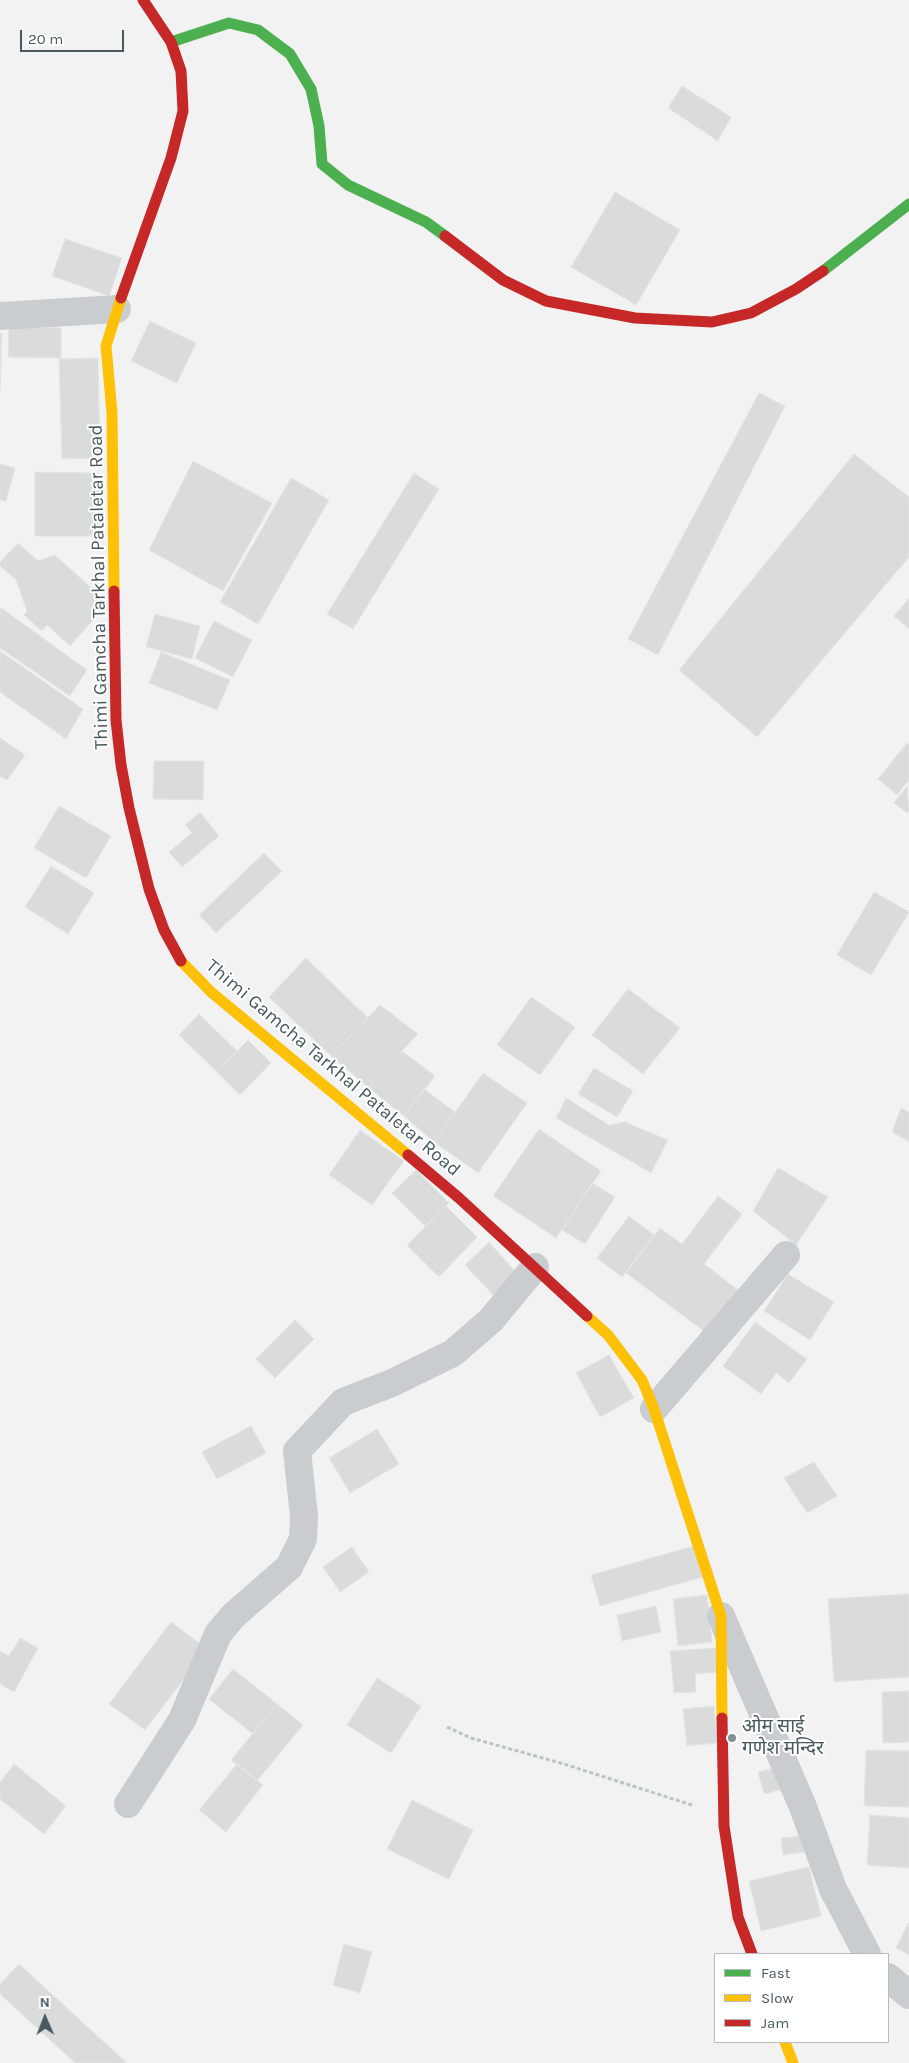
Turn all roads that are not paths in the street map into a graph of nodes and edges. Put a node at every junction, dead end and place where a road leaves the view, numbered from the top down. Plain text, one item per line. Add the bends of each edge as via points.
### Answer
1 (143, 0) edge
2 (170, 42) junction
3 (909, 204) edge
4 (116, 309) junction
5 (0, 316) edge
6 (786, 1255) dead end
7 (535, 1267) junction
8 (654, 1409) junction
9 (721, 1616) junction
10 (128, 1804) dead end
11 (752, 1953) edge
12 (866, 1953) edge
13 (889, 1978) edge
14 (909, 1995) edge
15 (784, 2043) edge
16 (792, 2063) edge

1 - 2 street, Thimi Gamcha Tarkhal Pataletar Road
2 - 3 street via 229,23 258,30 290,54 311,89 319,126 322,164 348,184 426,222 504,280 546,301 635,318 712,322 750,313 828,268
2 - 4 street, Thimi Gamcha Tarkhal Pataletar Road via 181,71 183,111 171,158
4 - 5 street
4 - 7 street, Thimi Gamcha Tarkhal Pataletar Road via 106,346 112,413 116,720 129,808 149,889 164,930 177,957 211,992 459,1198
6 - 8 street
7 - 8 street, Thimi Gamcha Tarkhal Pataletar Road via 608,1335 642,1380
7 - 10 street via 491,1320 453,1353 344,1402 297,1452 304,1516 303,1539 289,1567 218,1634 182,1720
8 - 9 street, Thimi Gamcha Tarkhal Pataletar Road
9 - 11 street, Thimi Gamcha Tarkhal Pataletar Road via 724,1826 738,1917
9 - 12 street via 803,1807 833,1889
13 - 14 street
15 - 16 street

